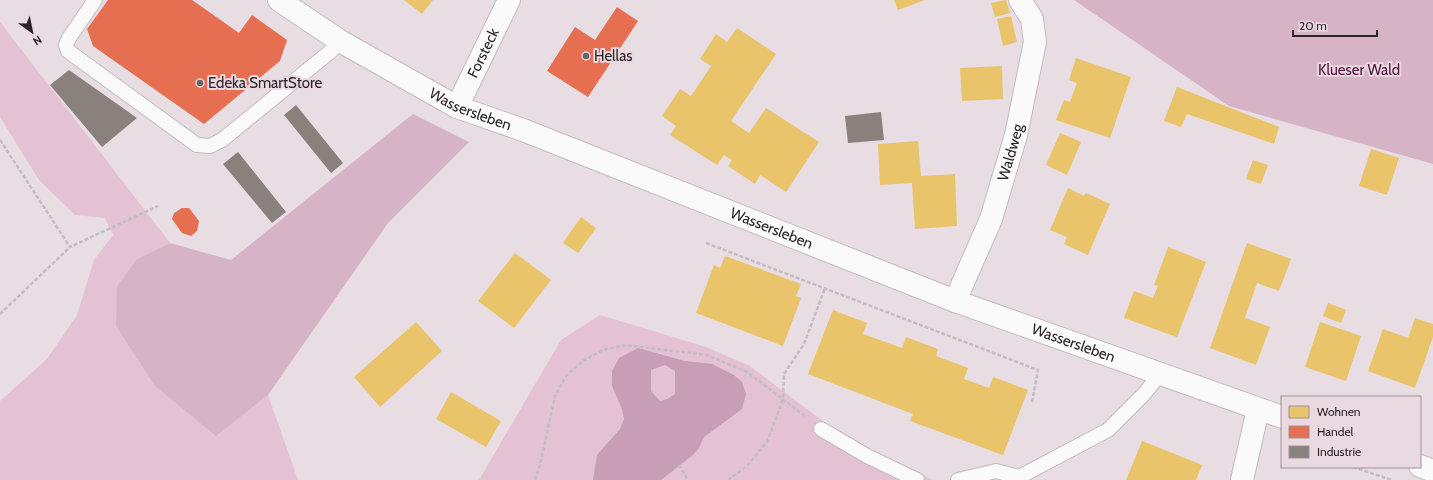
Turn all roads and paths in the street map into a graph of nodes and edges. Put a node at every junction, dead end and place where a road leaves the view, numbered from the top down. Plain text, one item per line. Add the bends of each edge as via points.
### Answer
1 (95, 0) edge
2 (278, 0) edge
3 (509, 0) edge
4 (1020, 0) edge
5 (340, 41) junction
6 (457, 107) junction
7 (0, 140) edge
8 (158, 206) dead end
9 (706, 243) dead end
10 (70, 247) junction
11 (825, 288) junction
12 (954, 302) junction
13 (0, 314) edge
14 (1160, 374) junction
15 (783, 398) junction
16 (1032, 402) dead end
17 (1258, 409) junction
18 (1281, 417) edge
19 (821, 429) joint
20 (679, 465) dead end
21 (1421, 466) edge
22 (1356, 468) edge
23 (1433, 471) edge
24 (534, 480) edge
25 (688, 480) edge
26 (728, 480) edge
27 (917, 480) edge
28 (958, 480) edge
29 (1242, 480) edge
30 (1392, 480) edge

1 - 5 lane via 69,38 66,45 68,51 197,145 210,146 222,140
2 - 5 street, Wassersleben
3 - 6 street, Forsteck
4 - 12 street, Waldweg via 1032,19 1035,42 1016,136 991,219
5 - 6 street, Wassersleben
6 - 12 street, Wassersleben via 523,130
7 - 10 path
8 - 10 path
9 - 11 path
10 - 13 path
11 - 15 path via 804,344 784,374
11 - 16 path via 1038,370
12 - 14 street, Wassersleben
14 - 17 street, Wassersleben
14 - 28 lane via 1108,430 1019,477 996,471
15 - 19 path
15 - 24 path via 747,372 707,356 625,345 603,350 583,361 566,376 555,396 540,465
15 - 26 path via 767,442 747,466
17 - 18 street, Wassersleben
17 - 29 street
19 - 27 lane via 867,456
20 - 25 path
21 - 23 street
22 - 30 path

